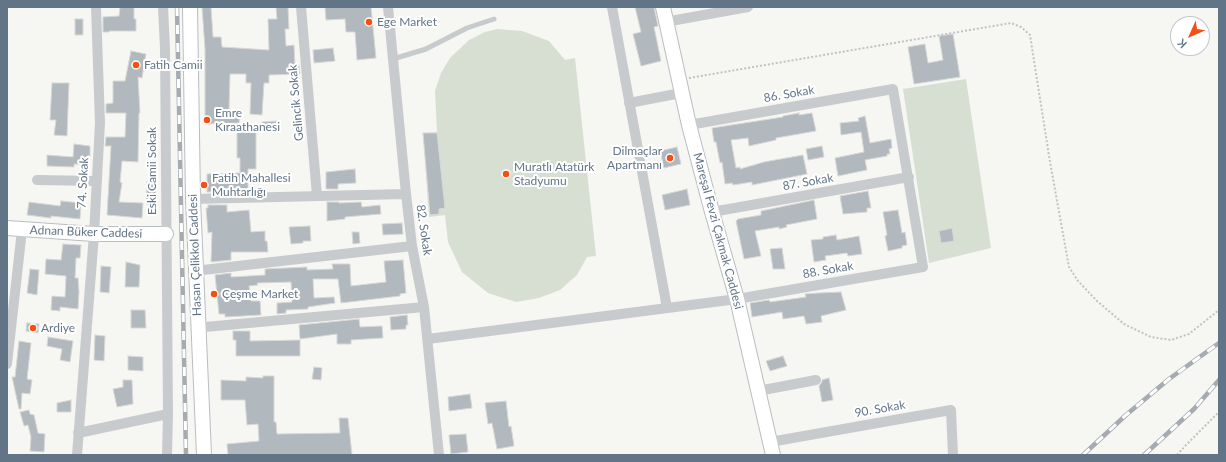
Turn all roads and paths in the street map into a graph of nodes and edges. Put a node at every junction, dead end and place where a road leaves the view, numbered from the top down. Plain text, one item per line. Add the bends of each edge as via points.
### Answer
1 (96, 7) edge
2 (163, 7) edge
3 (190, 7) edge
4 (301, 7) edge
5 (388, 7) edge
6 (612, 7) edge
7 (663, 7) edge
8 (748, 7) edge
9 (494, 19) dead end
10 (666, 22) junction
11 (393, 59) junction
12 (680, 87) junction
13 (629, 103) junction
14 (689, 125) junction
15 (909, 177) junction
16 (37, 180) dead end
17 (96, 181) junction
18 (406, 194) junction
19 (317, 196) junction
20 (193, 199) junction
21 (712, 212) junction
22 (7, 228) edge
23 (22, 230) junction
24 (94, 234) junction
25 (166, 234) junction
26 (412, 246) junction
27 (196, 270) junction
28 (737, 299) junction
29 (424, 307) junction
30 (667, 308) junction
31 (1219, 310) edge
32 (206, 327) dead end
33 (428, 339) junction
34 (7, 364) edge
35 (816, 380) dead end
36 (758, 391) junction
37 (1219, 412) edge
38 (168, 414) junction
39 (78, 432) junction
40 (772, 448) edge
41 (77, 455) edge
42 (167, 455) edge
43 (204, 455) edge
44 (439, 455) edge
45 (953, 455) edge
46 (1177, 455) edge

1 - 17 street, 74. Sokak via 100,123
2 - 25 street, Eski Camii Sokak
3 - 20 street, Hasan Çelikkol Caddesi
4 - 19 street, Gelincik Sokak
5 - 11 street, 82. Sokak
6 - 13 street
7 - 10 street, Mareşal Fevzi Çakmak Caddesi
8 - 10 street
9 - 11 lane via 466,28 426,49
10 - 12 street, Mareşal Fevzi Çakmak Caddesi
11 - 18 street, 82. Sokak
12 - 13 street
12 - 14 street, Mareşal Fevzi Çakmak Caddesi
12 - 31 path via 1011,23 1021,27 1030,35 1069,267 1078,281 1124,324 1151,336 1171,340 1189,334
13 - 30 street
14 - 15 street, 86. Sokak via 893,89
14 - 21 street, Mareşal Fevzi Çakmak Caddesi
15 - 21 street, 87. Sokak
15 - 28 street, 88. Sokak via 924,267
16 - 17 street
17 - 24 street, 74. Sokak
18 - 19 street
18 - 26 street, 82. Sokak
19 - 20 street
20 - 27 street, Hasan Çelikkol Caddesi
21 - 28 street, Mareşal Fevzi Çakmak Caddesi
22 - 23 street, Adnan Büker Caddesi
23 - 24 street, Adnan Büker Caddesi
23 - 34 street
24 - 25 street, Adnan Büker Caddesi
24 - 39 street, 74. Sokak
25 - 38 street, Eski Camii Sokak
26 - 27 street
26 - 29 street, 82. Sokak
27 - 43 street, Hasan Çelikkol Caddesi
28 - 30 street, 88. Sokak
28 - 36 street, Mareşal Fevzi Çakmak Caddesi
29 - 32 street
29 - 33 street, 82. Sokak
30 - 33 street, 88. Sokak
33 - 44 street, 82. Sokak
35 - 36 street
36 - 40 street, Mareşal Fevzi Çakmak Caddesi
37 - 46 path
38 - 39 street
38 - 42 street, Eski Camii Sokak
39 - 41 street, 74. Sokak
40 - 45 street, 90. Sokak via 951,410

